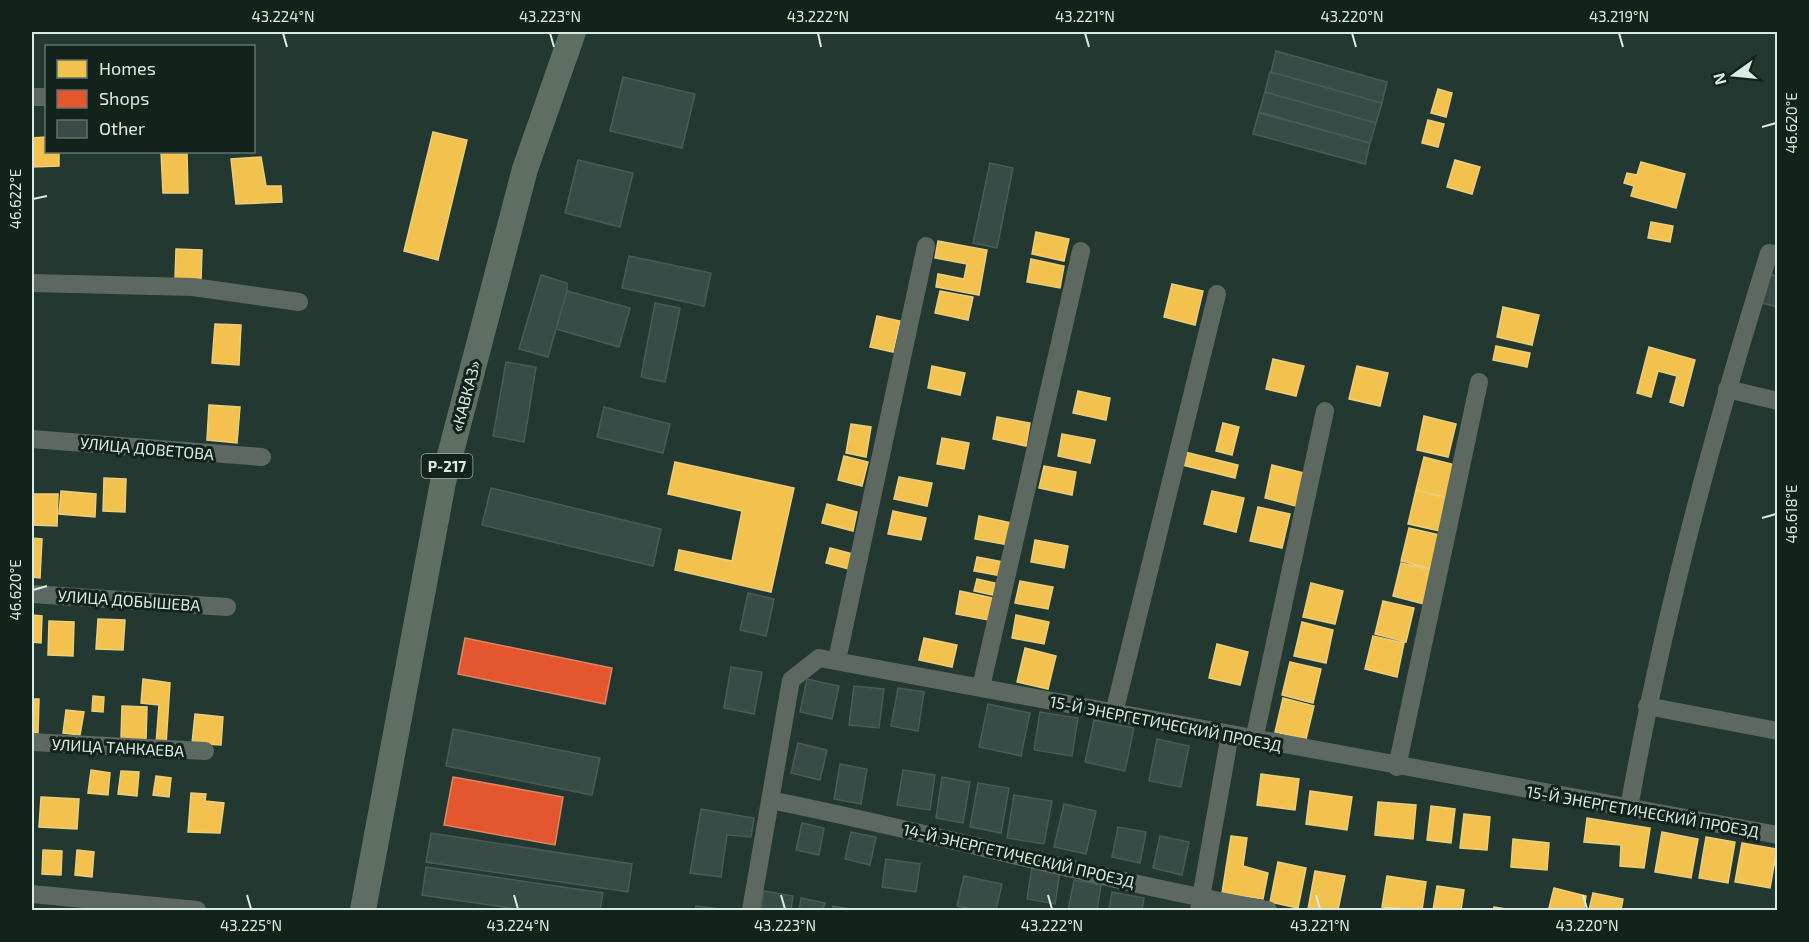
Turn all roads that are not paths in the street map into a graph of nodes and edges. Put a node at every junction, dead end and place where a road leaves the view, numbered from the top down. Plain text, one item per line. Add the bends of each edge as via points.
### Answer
1 (573, 32) edge
2 (926, 246) dead end
3 (1081, 250) dead end
4 (1778, 255) edge
5 (32, 283) edge
6 (1217, 294) dead end
7 (299, 302) dead end
8 (1479, 382) dead end
9 (1727, 389) junction
10 (1778, 401) edge
11 (1325, 411) dead end
12 (32, 439) edge
13 (262, 457) dead end
14 (32, 594) edge
15 (227, 607) dead end
16 (837, 660) junction
17 (981, 687) junction
18 (1647, 706) junction
19 (1114, 713) junction
20 (1778, 731) edge
21 (1230, 734) junction
22 (1254, 740) junction
23 (32, 742) edge
24 (205, 752) dead end
25 (1397, 767) junction
26 (770, 800) junction
27 (1629, 808) junction
28 (1778, 835) edge
29 (32, 894) edge
30 (1200, 905) edge
31 (197, 910) edge
32 (363, 910) edge
33 (751, 910) edge
34 (1268, 910) edge

1 - 32 highway, «КАВКАЗ» / Р-217 via 525,170 443,482
2 - 16 street
3 - 17 street
4 - 9 street via 1769,253
5 - 7 street via 193,288
6 - 19 street
8 - 25 street
9 - 10 street
9 - 18 street
11 - 22 street
12 - 13 street, УЛИЦА ДОВЕТОВА
14 - 15 street, УЛИЦА ДОБЫШЕВА
16 - 17 street, 15-Й ЭНЕРГЕТИЧЕСКИЙ ПРОЕЗД
16 - 26 street, 15-Й ЭНЕРГЕТИЧЕСКИЙ ПРОЕЗД via 819,658 791,680
17 - 19 street, 15-Й ЭНЕРГЕТИЧЕСКИЙ ПРОЕЗД
18 - 20 street
18 - 27 street
19 - 21 street, 15-Й ЭНЕРГЕТИЧЕСКИЙ ПРОЕЗД
21 - 22 street, 15-Й ЭНЕРГЕТИЧЕСКИЙ ПРОЕЗД
21 - 30 street
22 - 25 street, 15-Й ЭНЕРГЕТИЧЕСКИЙ ПРОЕЗД
23 - 24 street, УЛИЦА ТАНКАЕВА
25 - 27 street, 15-Й ЭНЕРГЕТИЧЕСКИЙ ПРОЕЗД
26 - 30 street, 14-Й ЭНЕРГЕТИЧЕСКИЙ ПРОЕЗД via 870,819
26 - 33 street, 15-Й ЭНЕРГЕТИЧЕСКИЙ ПРОЕЗД
27 - 28 street, 15-Й ЭНЕРГЕТИЧЕСКИЙ ПРОЕЗД
29 - 31 street
30 - 34 street, 14-Й ЭНЕРГЕТИЧЕСКИЙ ПРОЕЗД

